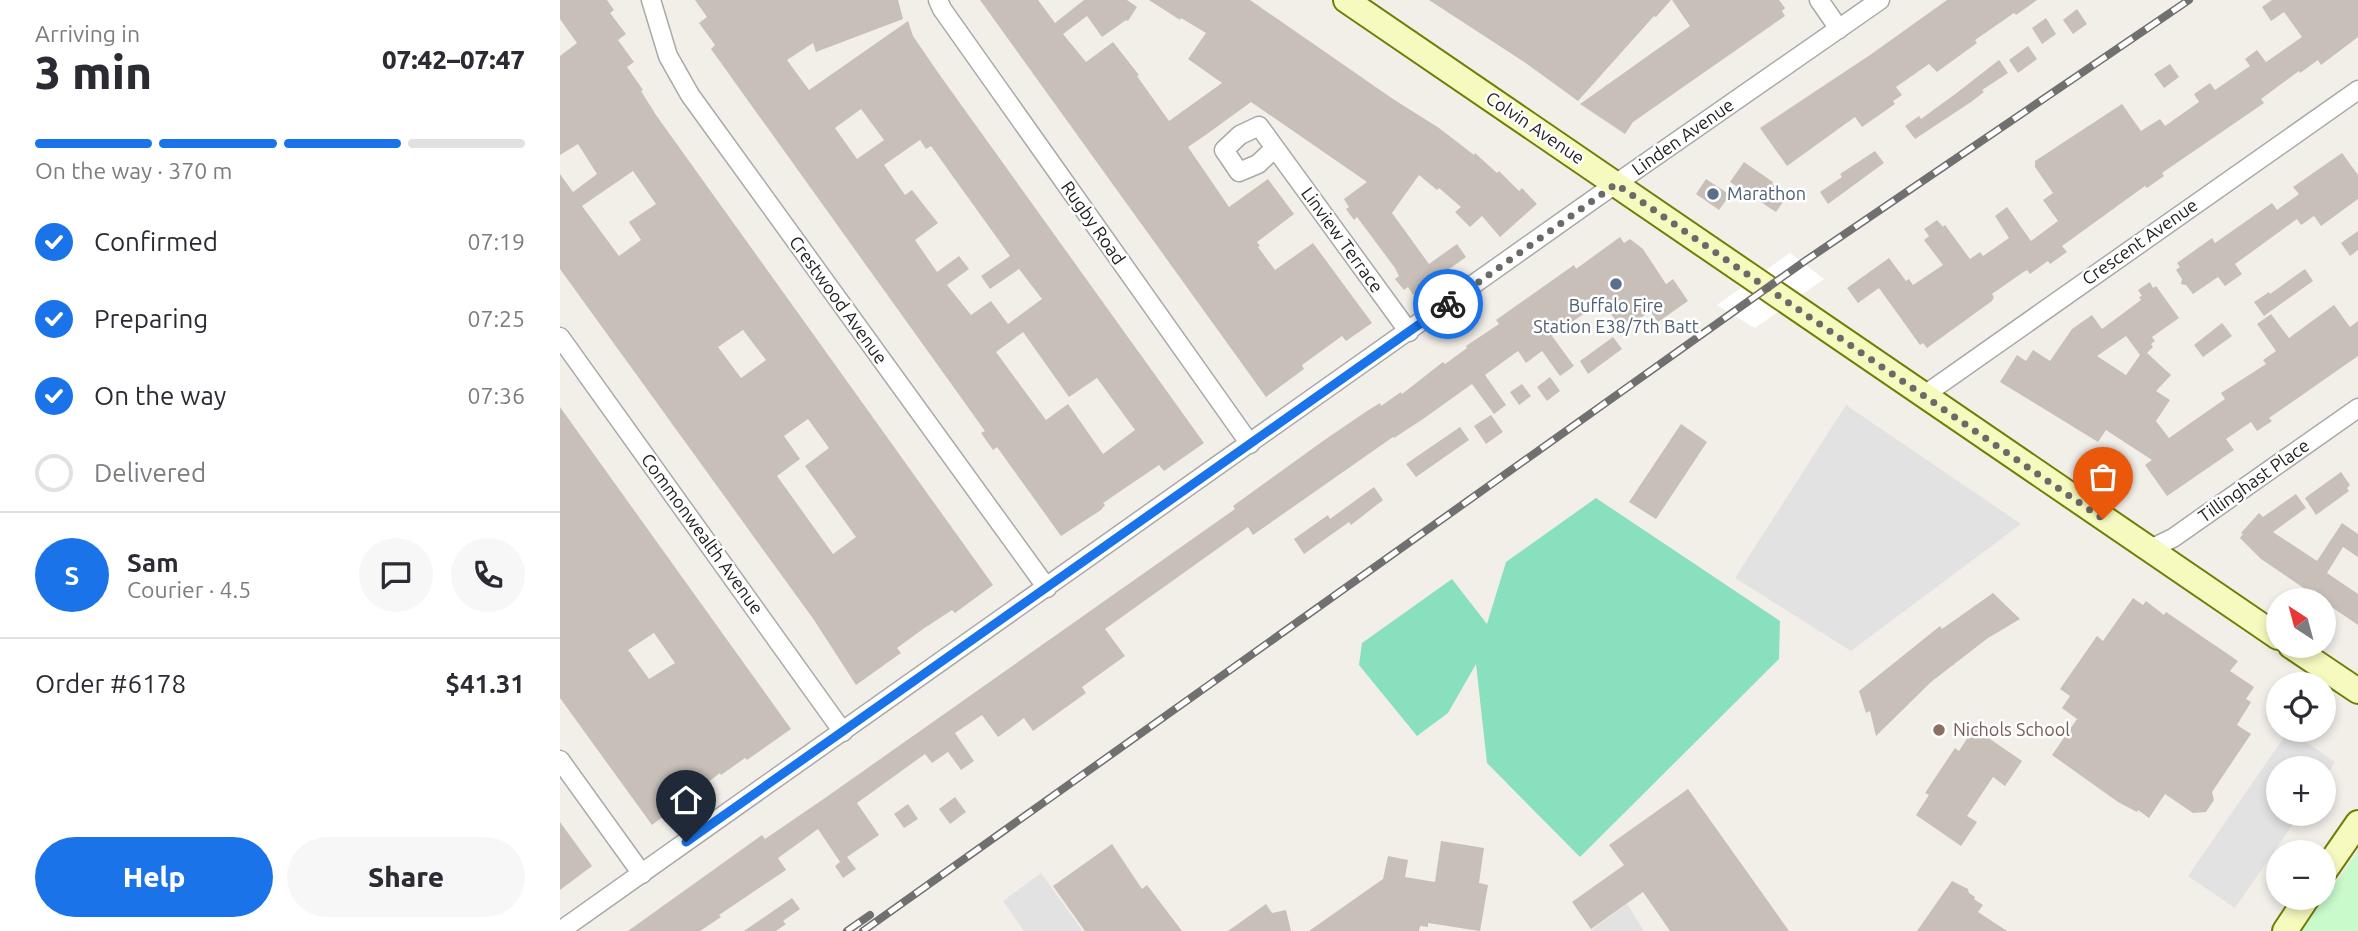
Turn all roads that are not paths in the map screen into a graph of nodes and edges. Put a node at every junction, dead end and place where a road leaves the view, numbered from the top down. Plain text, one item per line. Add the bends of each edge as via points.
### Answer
1 (651, 0) edge
2 (938, 0) edge
3 (1346, 0) edge
4 (1819, 0) edge
5 (1880, 0) edge
6 (1839, 29) junction
7 (2358, 90) edge
8 (1275, 148) dead end
9 (1616, 184) junction
10 (1409, 332) junction
11 (560, 337) edge
12 (1923, 396) junction
13 (2358, 408) edge
14 (1250, 444) junction
15 (2148, 550) junction
16 (1047, 588) junction
17 (2266, 629) edge
18 (2309, 658) edge
19 (2358, 691) edge
20 (843, 732) junction
21 (560, 760) edge
22 (2358, 823) edge
23 (2336, 855) edge
24 (642, 874) junction
25 (2299, 910) edge
26 (560, 931) edge
27 (2285, 931) edge

1 - 16 street, Crestwood Avenue via 668,56 690,94
2 - 14 street, Rugby Road
3 - 9 street, Colvin Avenue
4 - 6 street
5 - 6 street, Linden Avenue
6 - 9 street, Linden Avenue
7 - 12 street, Crescent Avenue
8 - 10 street, Linview Terrace
9 - 10 street, Linden Avenue
9 - 12 street, Colvin Avenue
10 - 14 street, Linden Avenue
11 - 20 street, Commonwealth Avenue
12 - 15 street, Colvin Avenue
13 - 15 street, Tillinghast Place via 2180,533
14 - 16 street, Linden Avenue
15 - 17 street, Colvin Avenue
16 - 20 street, Linden Avenue
18 - 19 street
20 - 24 street, Linden Avenue
21 - 24 street
22 - 23 street
24 - 26 street, Linden Avenue
25 - 27 street

